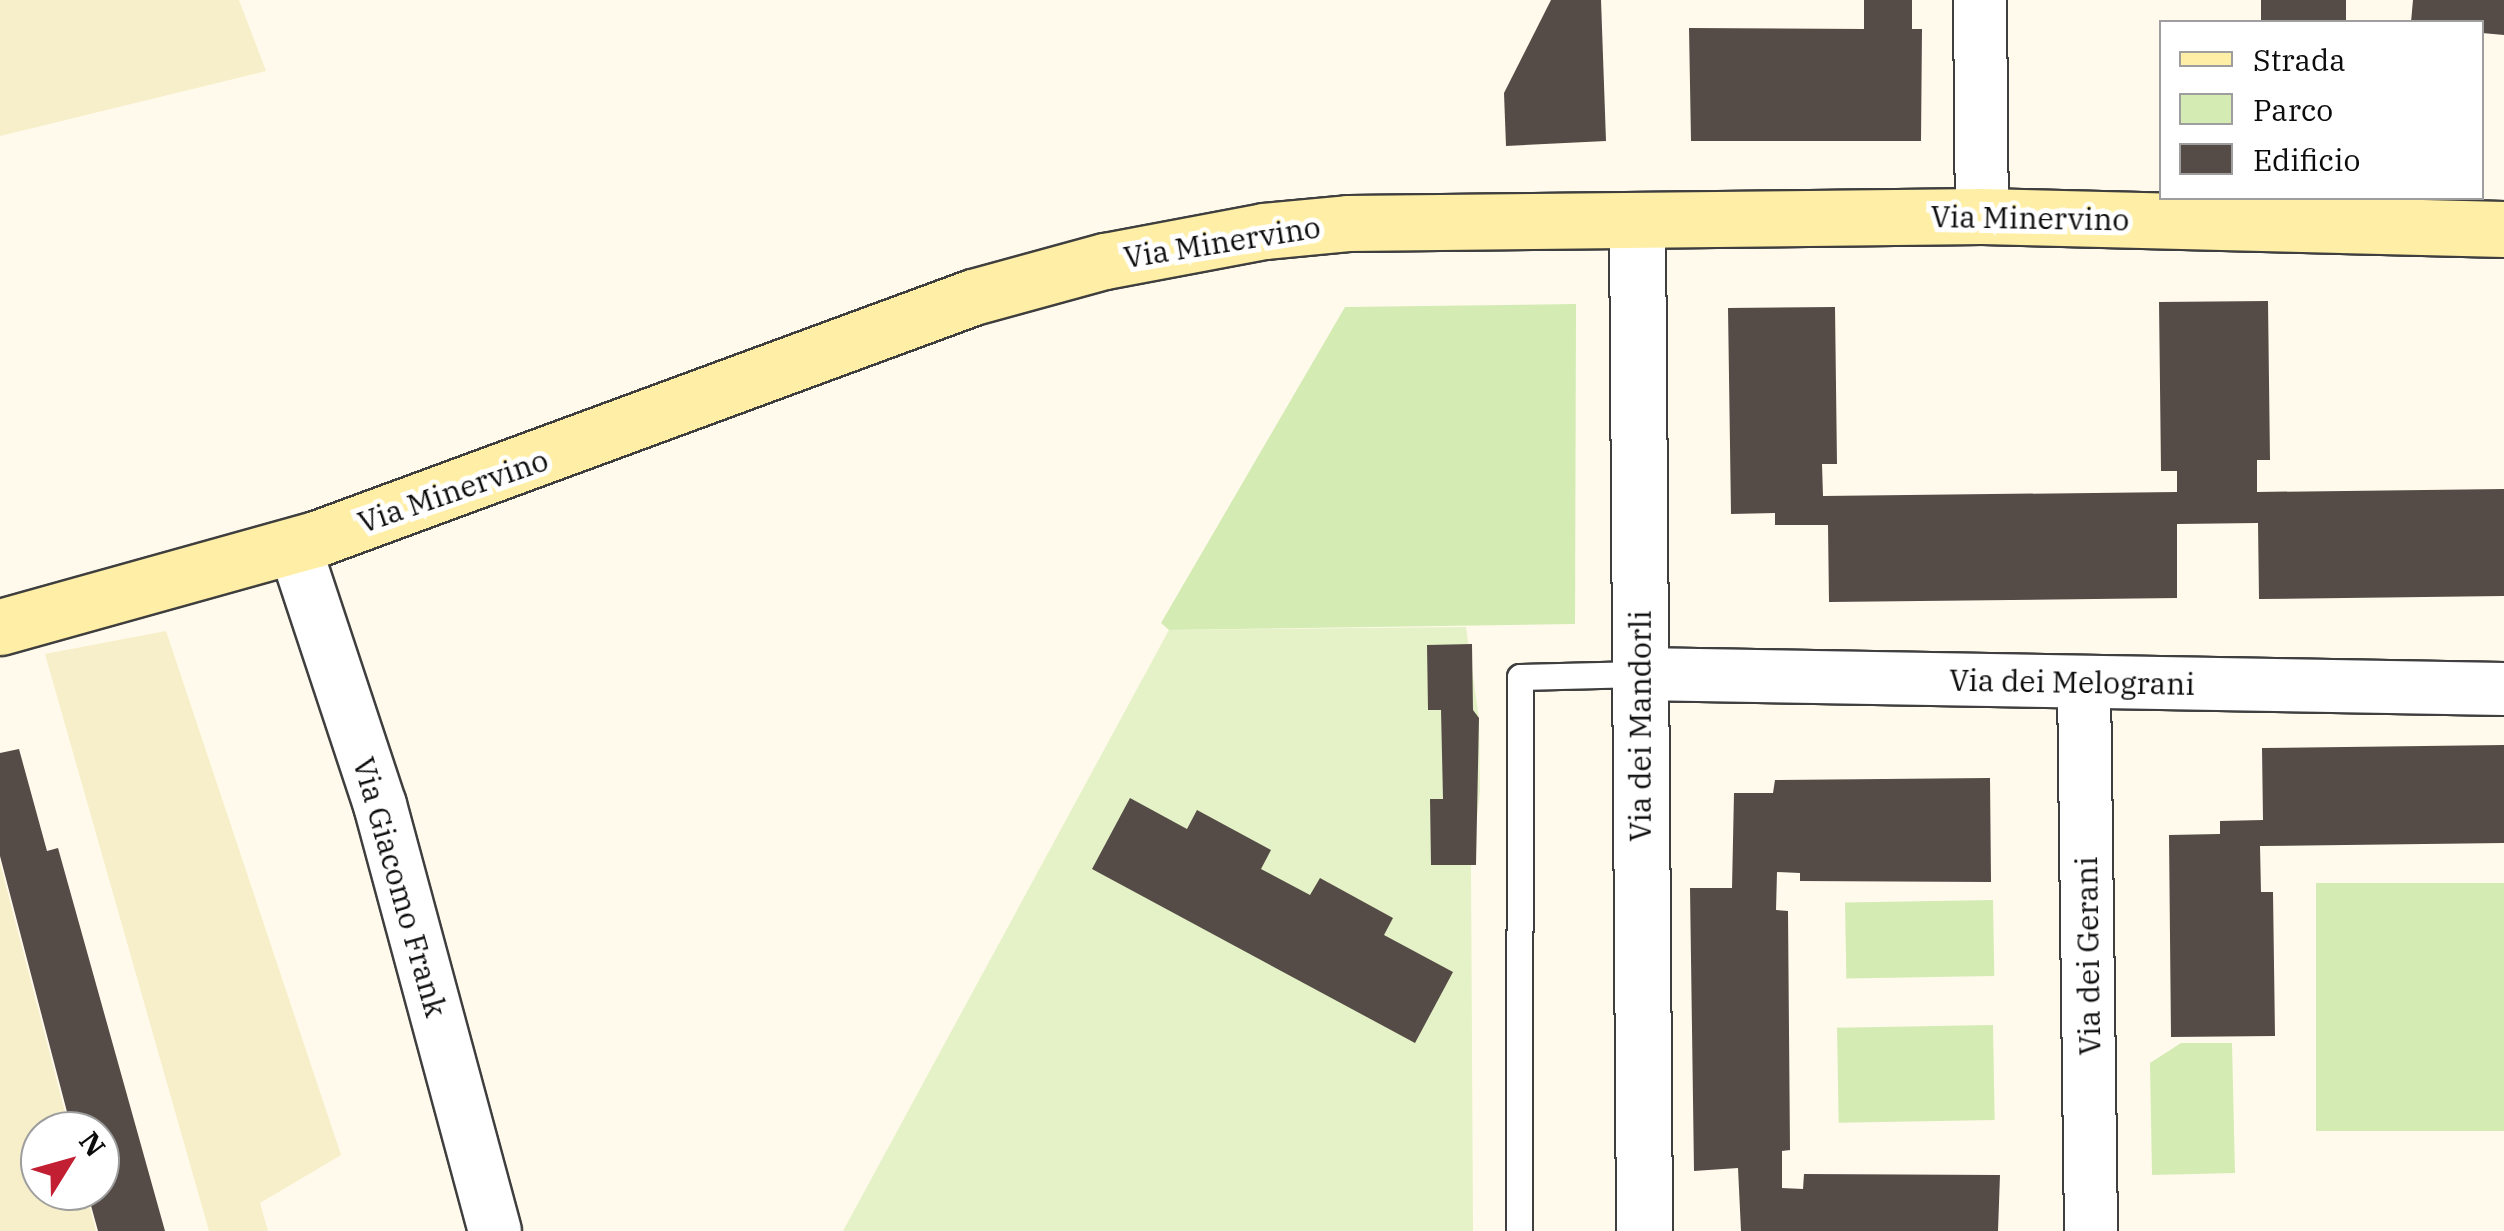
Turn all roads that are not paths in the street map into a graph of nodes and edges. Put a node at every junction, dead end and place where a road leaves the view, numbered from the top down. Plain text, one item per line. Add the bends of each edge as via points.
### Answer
1 (1980, 0) edge
2 (1982, 216) junction
3 (1637, 222) junction
4 (2504, 229) edge
5 (294, 545) junction
6 (0, 627) edge
7 (1640, 674) junction
8 (2084, 682) junction
9 (2504, 690) edge
10 (495, 1231) edge
11 (1520, 1231) edge
12 (1644, 1231) edge
13 (2091, 1231) edge

1 - 2 street
2 - 3 main road, Via Minervino
2 - 4 main road, Via Minervino
3 - 5 main road, Via Minervino via 1348,223 1105,261 917,316 560,453
3 - 7 street, Via dei Mandorli
5 - 6 main road, Via Minervino
5 - 10 street, Via Giacomo Frank via 380,805
7 - 8 street, Via dei Melograni
7 - 11 lane via 1520,678
7 - 12 street, Via dei Mandorli
8 - 9 street, Via dei Melograni
8 - 13 street, Via dei Gerani

